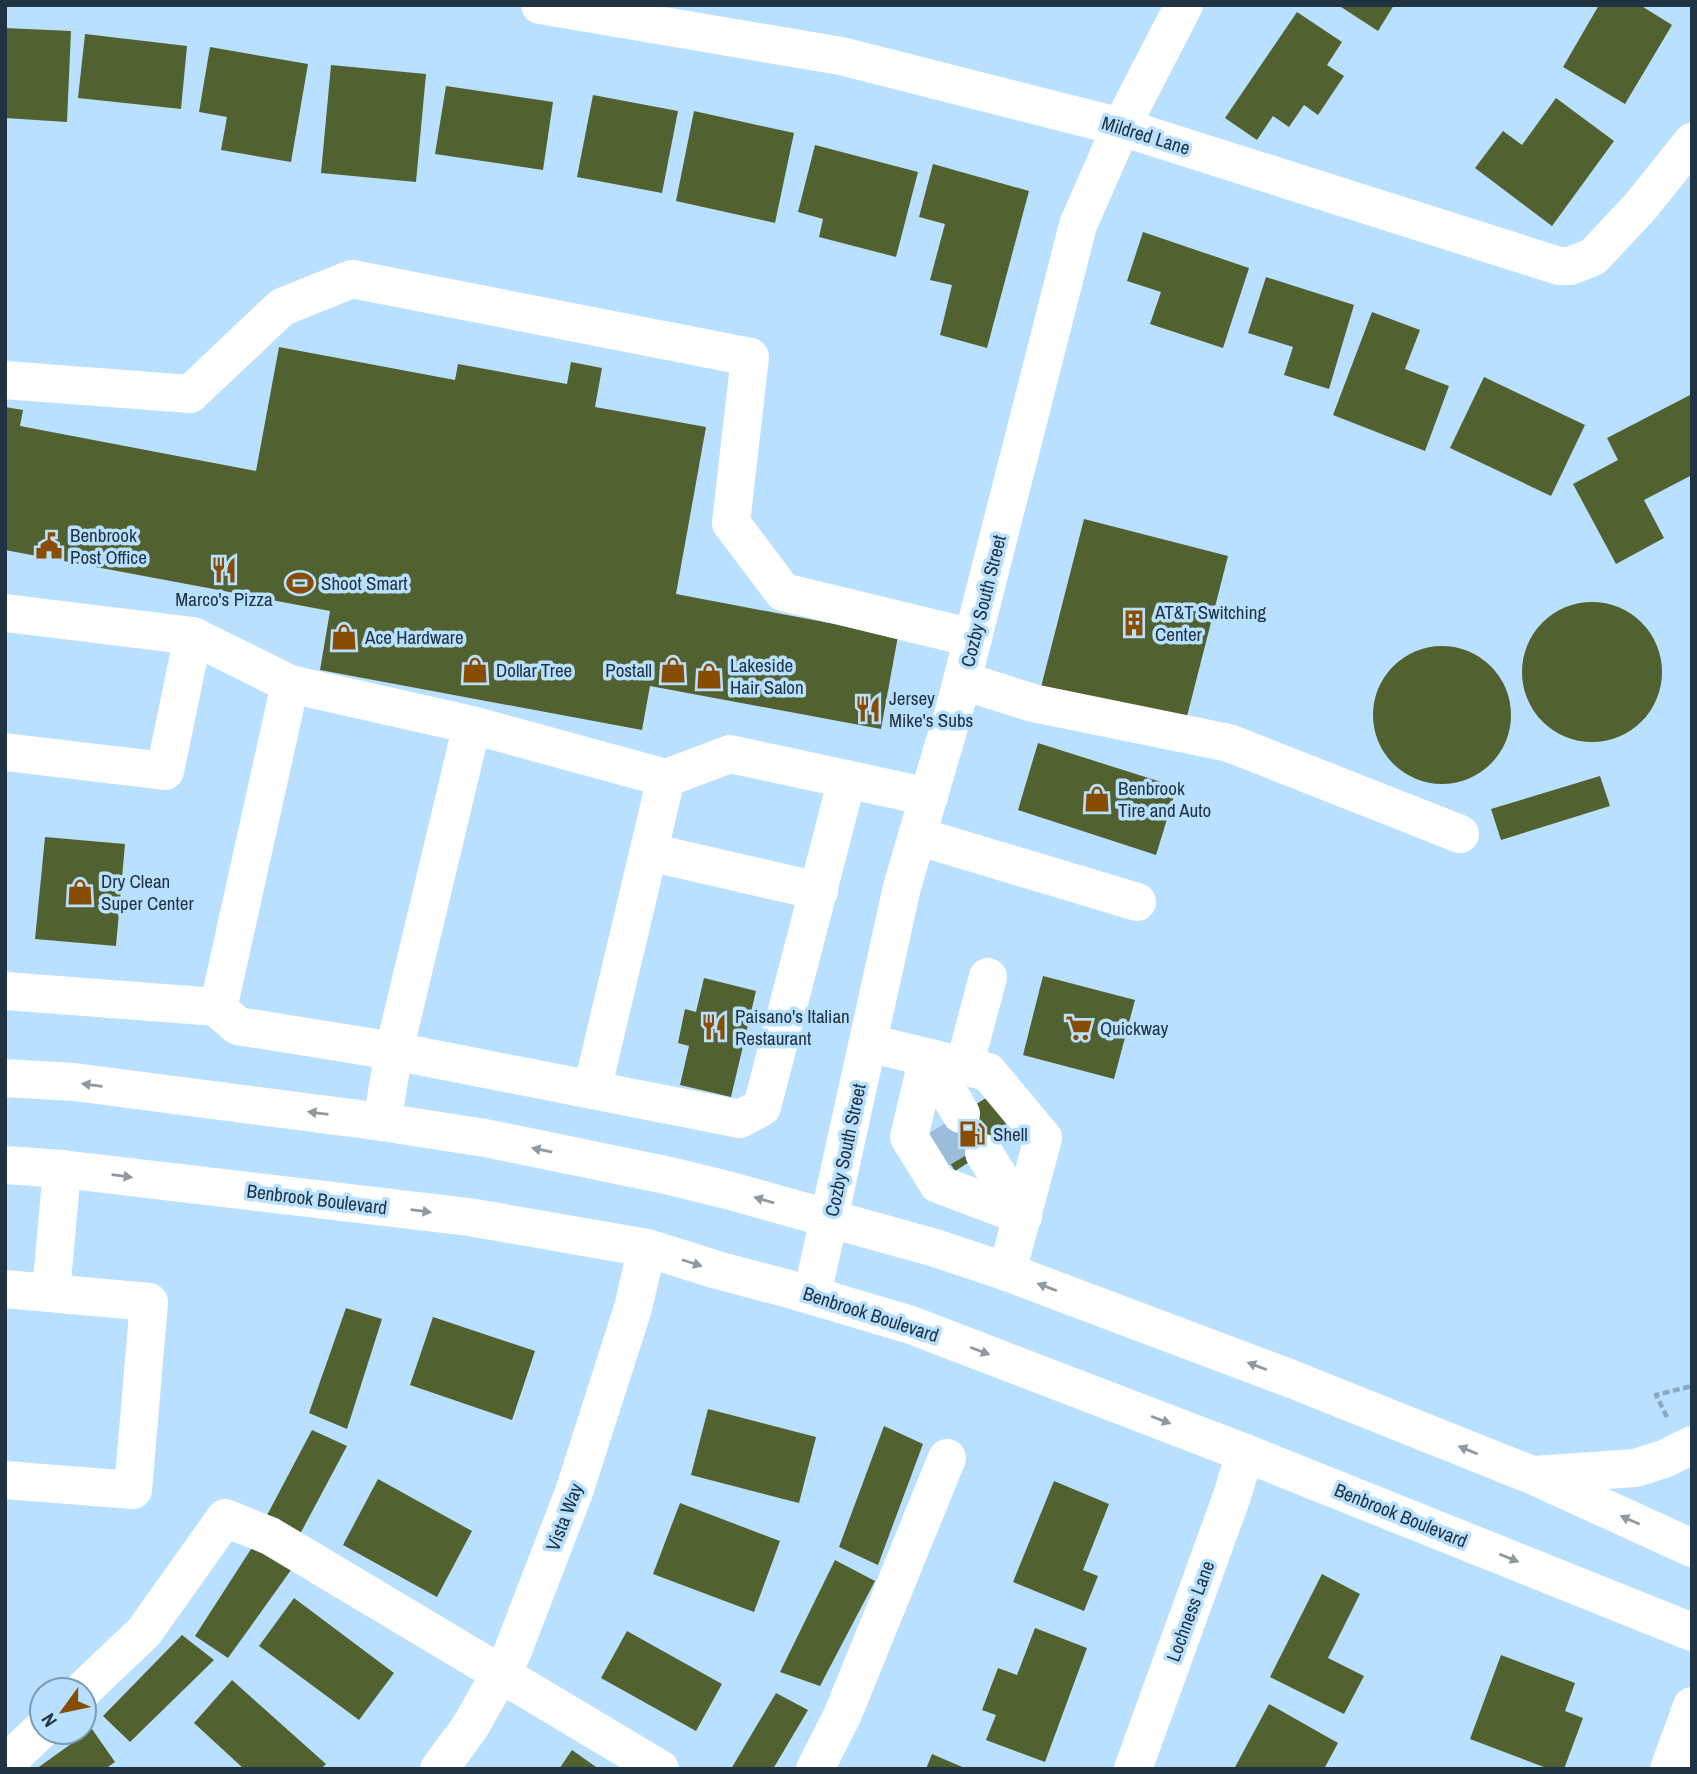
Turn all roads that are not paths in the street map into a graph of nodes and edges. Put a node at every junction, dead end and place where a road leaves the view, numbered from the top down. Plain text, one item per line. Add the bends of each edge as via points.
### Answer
1 (540, 5) edge
2 (1184, 5) edge
3 (1121, 127) junction
4 (1692, 142) edge
5 (5, 380) edge
6 (5, 613) edge
7 (193, 636) junction
8 (973, 638) junction
9 (963, 681) junction
10 (290, 684) junction
11 (472, 724) junction
12 (5, 752) edge
13 (666, 778) junction
14 (847, 779) junction
15 (929, 797) junction
16 (1460, 834) dead end
17 (918, 836) junction
18 (649, 852) junction
19 (819, 891) junction
20 (1137, 902) dead end
21 (988, 977) dead end
22 (5, 991) edge
23 (217, 1007) junction
24 (868, 1043) junction
25 (394, 1051) junction
26 (946, 1062) junction
27 (5, 1078) edge
28 (592, 1090) junction
29 (951, 1120) tunnel mouth
30 (382, 1122) junction
31 (974, 1159) tunnel mouth
32 (5, 1165) edge
33 (62, 1169) junction
34 (1023, 1216) junction
35 (830, 1220) junction
36 (647, 1248) junction
37 (1007, 1272) junction
38 (5, 1289) edge
39 (51, 1293) junction
40 (812, 1295) junction
41 (1692, 1445) edge
42 (1245, 1453) junction
43 (947, 1458) dead end
44 (1532, 1475) junction
45 (5, 1480) edge
46 (1692, 1548) edge
47 (1692, 1632) edge
48 (500, 1674) junction
49 (98, 1676) edge
50 (1692, 1706) edge
51 (28, 1743) edge
52 (5, 1764) edge
53 (439, 1769) edge
54 (660, 1769) edge
55 (815, 1769) edge
56 (1133, 1769) edge
57 (1669, 1769) edge

1 - 3 main road, Mildred Lane via 841,56
2 - 3 main road, Cozby South Street
3 - 4 main road, Mildred Lane via 1559,266 1592,257
3 - 8 main road, Cozby South Street via 1078,225
5 - 8 main road via 190,394 282,307 352,279 750,357 731,523 783,592
6 - 7 main road
7 - 10 main road
7 - 12 main road via 165,771
8 - 9 main road, Cozby South Street
9 - 15 main road, Cozby South Street
9 - 16 main road via 1033,703 1230,743
10 - 11 main road
10 - 23 main road
11 - 13 main road
11 - 25 main road
13 - 14 main road via 730,754
13 - 18 main road
14 - 15 main road
14 - 19 main road
15 - 17 main road, Cozby South Street
17 - 20 main road
17 - 24 main road, Cozby South Street via 902,887
18 - 19 main road
18 - 28 main road
19 - 28 main road via 762,1107 740,1119
21 - 26 main road
22 - 23 main road
23 - 25 main road via 238,1026
24 - 26 main road
24 - 35 main road, Cozby South Street
25 - 28 main road
25 - 30 main road
26 - 29 main road
26 - 34 main road via 988,1072 1043,1138
26 - 34 main road via 909,1137 938,1185
30 -> 27 main road via 74,1082
35 -> 30 main road via 670,1176
31 - 34 main road
32 - 33 main road, Benbrook Boulevard
33 -> 36 main road, Benbrook Boulevard via 469,1217
33 - 39 main road
34 - 37 main road
35 - 37 main road
35 - 40 main road, Cozby South Street
36 -> 40 main road, Benbrook Boulevard
36 - 48 main road, Vista Way via 631,1315 574,1492
44 -> 37 main road
38 - 39 main road
39 - 45 main road via 149,1302 133,1490
40 -> 42 main road, Benbrook Boulevard via 911,1325
41 - 44 main road via 1635,1468
42 -> 47 main road, Benbrook Boulevard
42 - 56 main road, Lochness Lane
43 - 55 main road via 842,1716
46 -> 44 main road
48 - 49 main road via 270,1536 225,1518 144,1632
48 - 53 main road, Vista Way
48 - 54 main road
50 - 57 main road
51 - 52 main road

